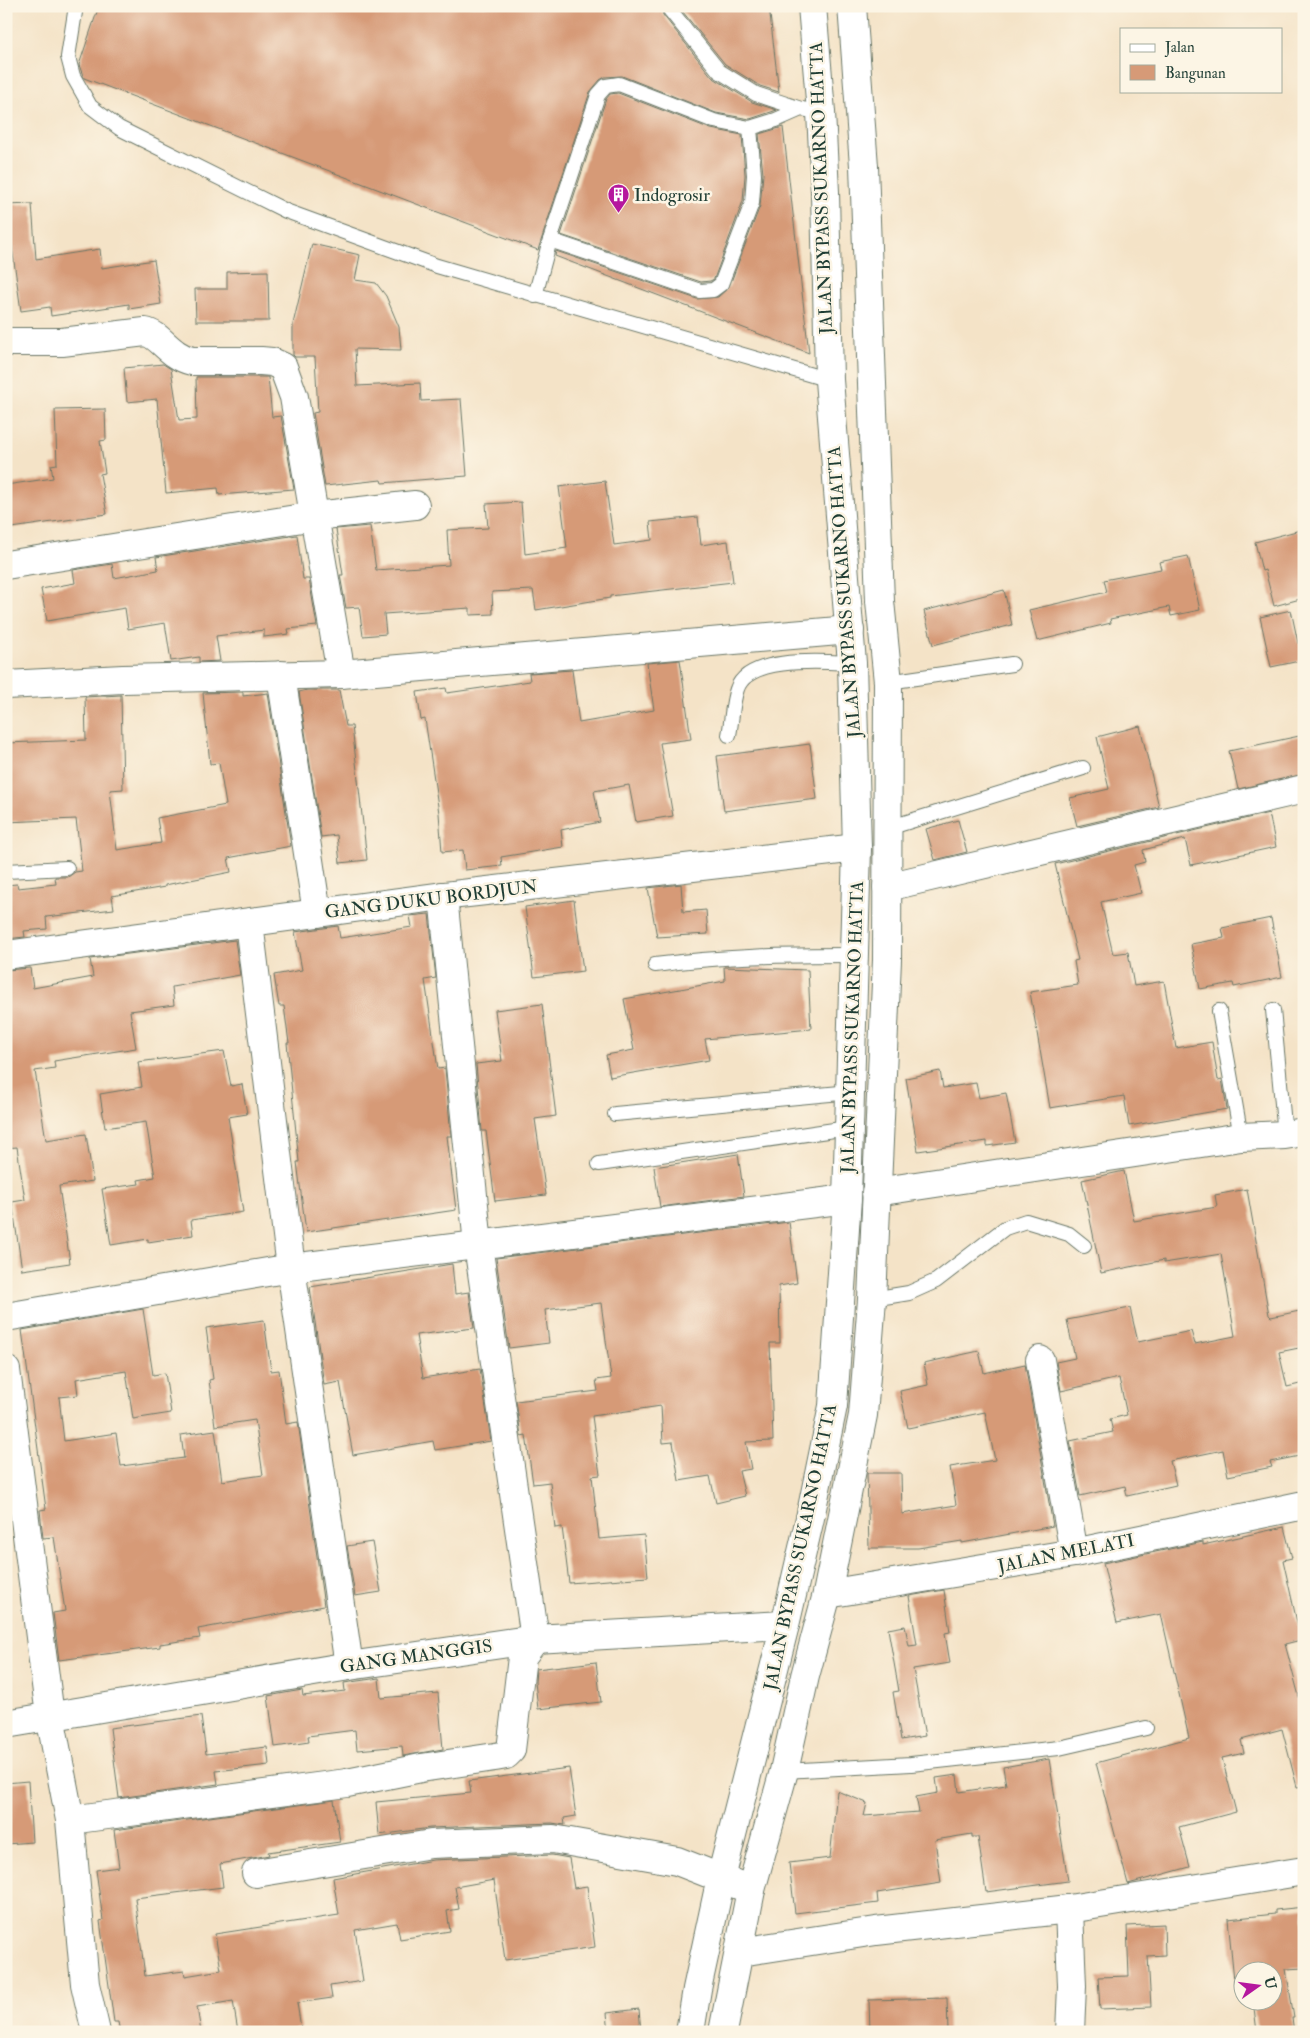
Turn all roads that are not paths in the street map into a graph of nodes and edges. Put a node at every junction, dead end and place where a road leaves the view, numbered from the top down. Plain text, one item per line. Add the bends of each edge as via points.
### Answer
1 (76, 6) edge
2 (812, 6) edge
3 (852, 6) edge
4 (670, 10) dead end
5 (811, 110) junction
6 (750, 128) junction
7 (550, 240) junction
8 (535, 296) junction
9 (870, 317) junction
10 (827, 320) junction
11 (6, 342) edge
12 (872, 378) junction
13 (828, 380) junction
14 (415, 505) dead end
15 (315, 516) junction
16 (6, 565) edge
17 (850, 630) junction
18 (852, 663) junction
19 (1012, 664) dead end
20 (341, 674) junction
21 (281, 675) junction
22 (888, 682) junction
23 (6, 685) edge
24 (729, 735) dead end
25 (1083, 768) dead end
26 (1304, 789) edge
27 (888, 828) junction
28 (857, 848) junction
29 (67, 868) dead end
30 (6, 871) edge
31 (887, 887) junction
32 (443, 896) junction
33 (318, 913) junction
34 (249, 923) junction
35 (6, 955) edge
36 (853, 955) junction
37 (655, 965) dead end
38 (1273, 1010) dead end
39 (1219, 1011) dead end
40 (851, 1092) junction
41 (615, 1114) dead end
42 (848, 1128) junction
43 (1294, 1134) edge
44 (1241, 1137) junction
45 (599, 1164) dead end
46 (876, 1192) junction
47 (847, 1199) junction
48 (478, 1245) junction
49 (1084, 1246) dead end
50 (291, 1268) junction
51 (872, 1299) junction
52 (6, 1318) edge
53 (1040, 1360) dead end
54 (6, 1370) edge
55 (1304, 1505) edge
56 (1074, 1553) junction
57 (827, 1594) junction
58 (785, 1625) junction
59 (535, 1639) junction
60 (349, 1666) junction
61 (50, 1716) junction
62 (6, 1724) edge
63 (1146, 1728) dead end
64 (784, 1770) junction
65 (736, 1819) junction
66 (70, 1820) junction
67 (769, 1827) junction
68 (1304, 1871) edge
69 (256, 1873) dead end
70 (721, 1878) junction
71 (751, 1890) junction
72 (1069, 1909) junction
73 (740, 1952) junction
74 (96, 2032) edge
75 (690, 2032) edge
76 (723, 2032) edge
77 (1070, 2032) edge

1 - 8 lane via 68,57 73,76 90,106 118,128 286,211 437,266
2 - 5 main road, JALAN BYPASS SUKARNO HATTA
3 - 9 main road, JALAN BYPASS SUKARNO HATTA via 864,166
4 - 5 lane via 720,71 756,94
5 - 6 lane
5 - 10 main road, JALAN BYPASS SUKARNO HATTA
6 - 7 lane via 714,121 619,84 606,86 598,95
6 - 7 lane via 754,176 752,202 720,284 713,290 700,291
7 - 8 lane
8 - 13 lane
9 - 10 main road
9 - 12 main road, JALAN BYPASS SUKARNO HATTA
10 - 13 main road, JALAN BYPASS SUKARNO HATTA
11 - 15 main road via 62,342 145,332 154,335 181,359 278,364 286,374 294,397
12 - 13 main road
12 - 22 main road, JALAN BYPASS SUKARNO HATTA via 880,601
13 - 17 main road, JALAN BYPASS SUKARNO HATTA
14 - 15 main road
15 - 16 main road
15 - 20 main road
17 - 18 main road, JALAN BYPASS SUKARNO HATTA
17 - 20 main road
18 - 24 lane via 799,661 766,666 748,674 737,687
18 - 28 main road, JALAN BYPASS SUKARNO HATTA
19 - 22 lane
20 - 21 main road
21 - 23 main road
21 - 33 main road
22 - 27 main road, JALAN BYPASS SUKARNO HATTA
25 - 27 lane
26 - 31 main road
27 - 31 main road, JALAN BYPASS SUKARNO HATTA
28 - 32 main road, GANG DUKU BORDJUN
28 - 36 main road, JALAN BYPASS SUKARNO HATTA
29 - 30 lane
31 - 46 main road, JALAN BYPASS SUKARNO HATTA via 887,960
32 - 33 main road, GANG DUKU BORDJUN
32 - 48 main road
33 - 34 main road, GANG DUKU BORDJUN
34 - 35 main road, GANG DUKU BORDJUN
34 - 50 main road
36 - 37 lane via 728,958
36 - 40 main road, JALAN BYPASS SUKARNO HATTA
38 - 43 lane
39 - 44 lane
40 - 41 lane
40 - 42 main road, JALAN BYPASS SUKARNO HATTA
42 - 45 lane
42 - 47 main road, JALAN BYPASS SUKARNO HATTA
43 - 44 main road
44 - 46 main road
46 - 51 main road, JALAN BYPASS SUKARNO HATTA
47 - 48 main road
47 - 58 main road, JALAN BYPASS SUKARNO HATTA via 833,1406
48 - 50 main road
48 - 59 main road
49 - 51 lane via 1070,1234 1026,1221 1005,1228 936,1281 909,1293
50 - 52 main road
50 - 60 main road
51 - 57 main road, JALAN BYPASS SUKARNO HATTA via 863,1415
53 - 56 main road
54 - 61 main road
55 - 56 main road, JALAN MELATI
56 - 57 main road, JALAN MELATI
57 - 64 main road, JALAN BYPASS SUKARNO HATTA
58 - 59 main road, GANG MANGGIS
58 - 65 main road, JALAN BYPASS SUKARNO HATTA
59 - 60 main road, GANG MANGGIS
59 - 66 main road via 522,1657 513,1744 506,1754 347,1783
60 - 61 main road, GANG MANGGIS
61 - 62 main road, GANG MANGGIS
61 - 66 main road
63 - 64 lane via 1059,1748 912,1764
64 - 67 main road, JALAN BYPASS SUKARNO HATTA
65 - 67 main road
65 - 70 main road, JALAN BYPASS SUKARNO HATTA
66 - 74 main road via 85,1984
67 - 71 main road, JALAN BYPASS SUKARNO HATTA
68 - 72 main road
69 - 70 main road via 431,1844 553,1839 677,1861
70 - 71 main road
70 - 75 main road, JALAN BYPASS SUKARNO HATTA
71 - 73 main road, JALAN BYPASS SUKARNO HATTA
72 - 73 main road via 876,1931
72 - 77 main road
73 - 76 main road, JALAN BYPASS SUKARNO HATTA

